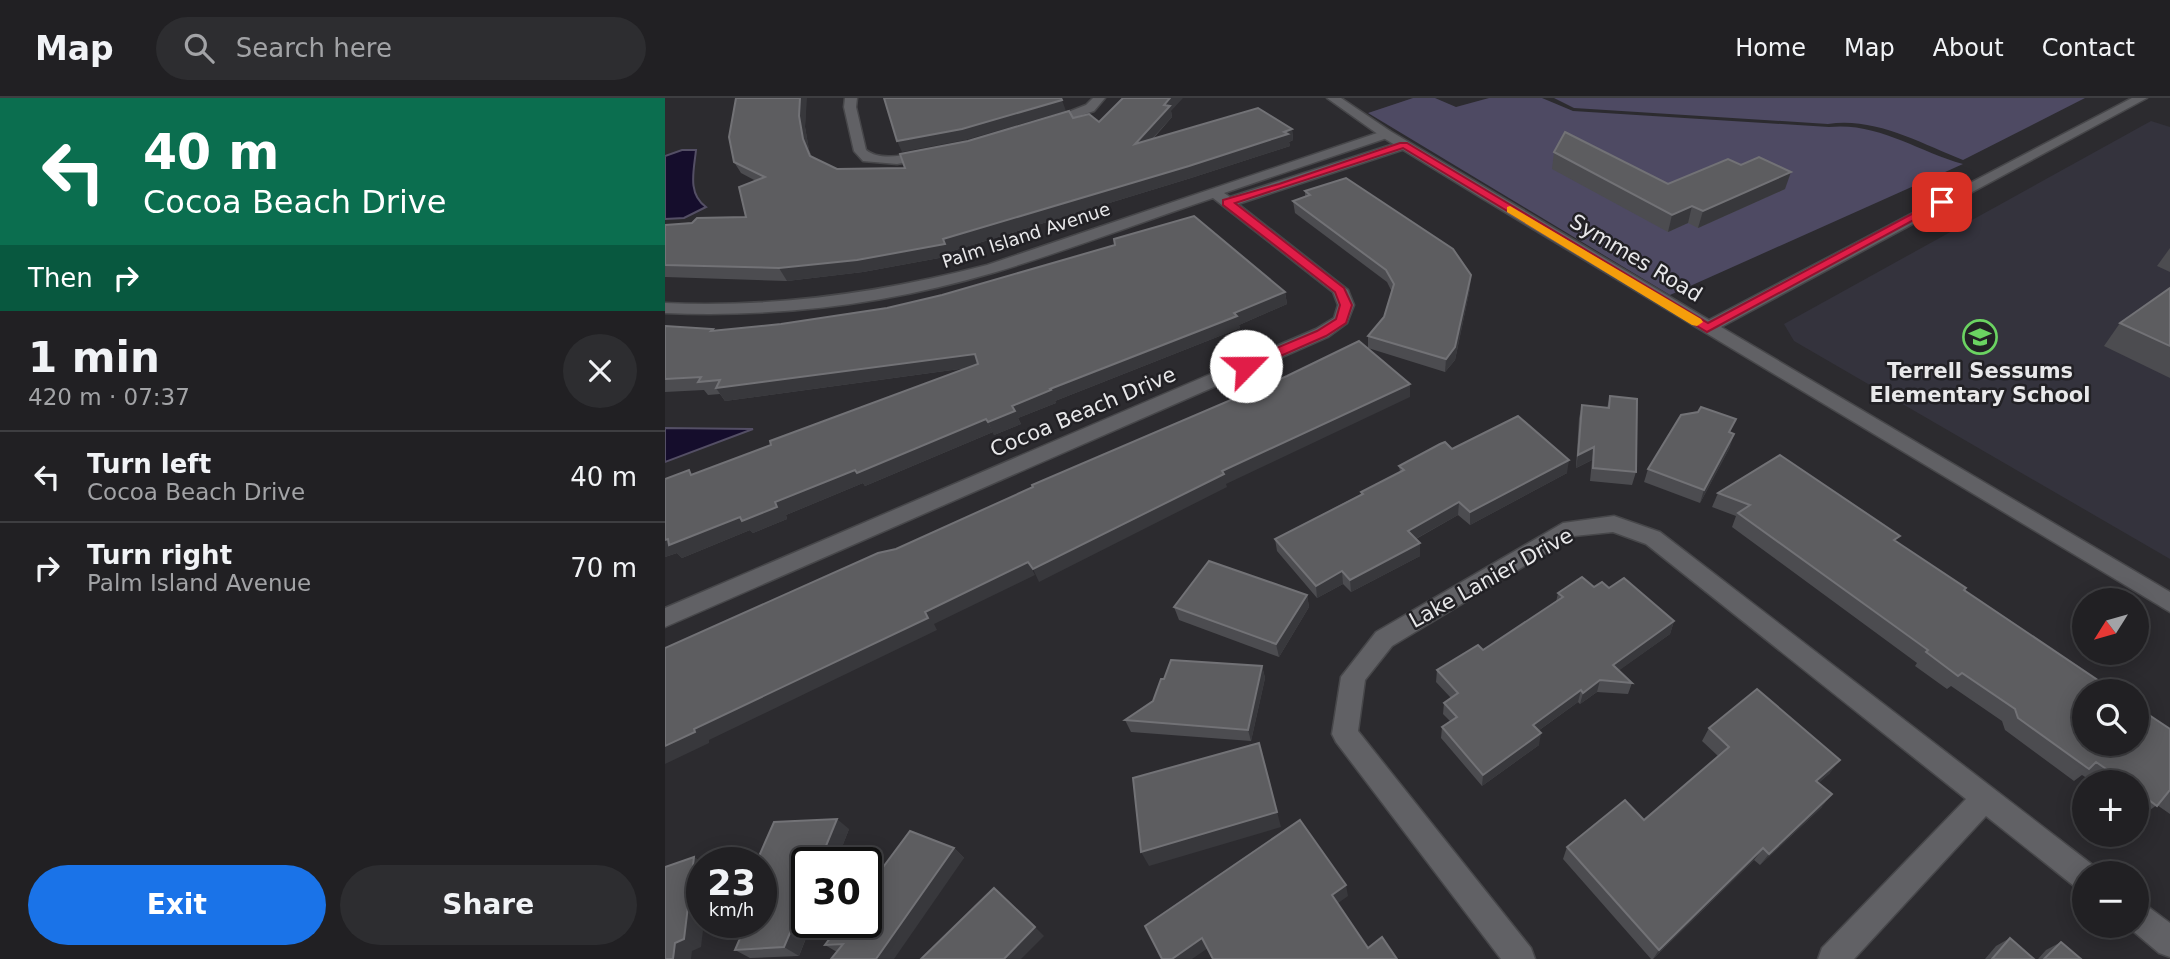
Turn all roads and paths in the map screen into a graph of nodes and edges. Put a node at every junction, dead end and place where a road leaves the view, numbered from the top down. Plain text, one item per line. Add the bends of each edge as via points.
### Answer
1 (851, 98) edge
2 (1099, 98) edge
3 (1333, 98) edge
4 (2141, 98) edge
5 (1035, 126) edge
6 (1386, 134) junction
7 (1404, 145) junction
8 (943, 150) edge
9 (1283, 169) junction
10 (1300, 181) junction
11 (1220, 197) junction
12 (665, 308) edge
13 (1707, 328) junction
14 (2170, 603) edge
15 (665, 618) edge
16 (1985, 798) junction
17 (2072, 867) edge
18 (2149, 925) edge
19 (2170, 942) edge
20 (1520, 959) edge
21 (1833, 959) edge

1 - 8 street via 860,151 868,158 898,160
2 - 5 street via 1075,115
3 - 6 street, Symmes Road
4 - 13 street
6 - 7 street, Symmes Road
6 - 9 street, Palm Island Avenue
7 - 10 street, Palm Island Avenue
7 - 13 street, Symmes Road
9 - 10 street
9 - 11 street, Palm Island Avenue
10 - 11 street, Palm Island Avenue
11 - 12 street, Palm Island Avenue via 992,268 866,299 790,309
11 - 15 street, Cocoa Beach Drive via 1340,290 1346,305 1341,320 1309,339
13 - 14 street, Symmes Road
16 - 17 street, Lake Lanier Drive
16 - 20 street, Lake Lanier Drive via 1653,538 1613,524 1570,529 1384,639 1353,677 1345,734
16 - 21 street
18 - 19 street

